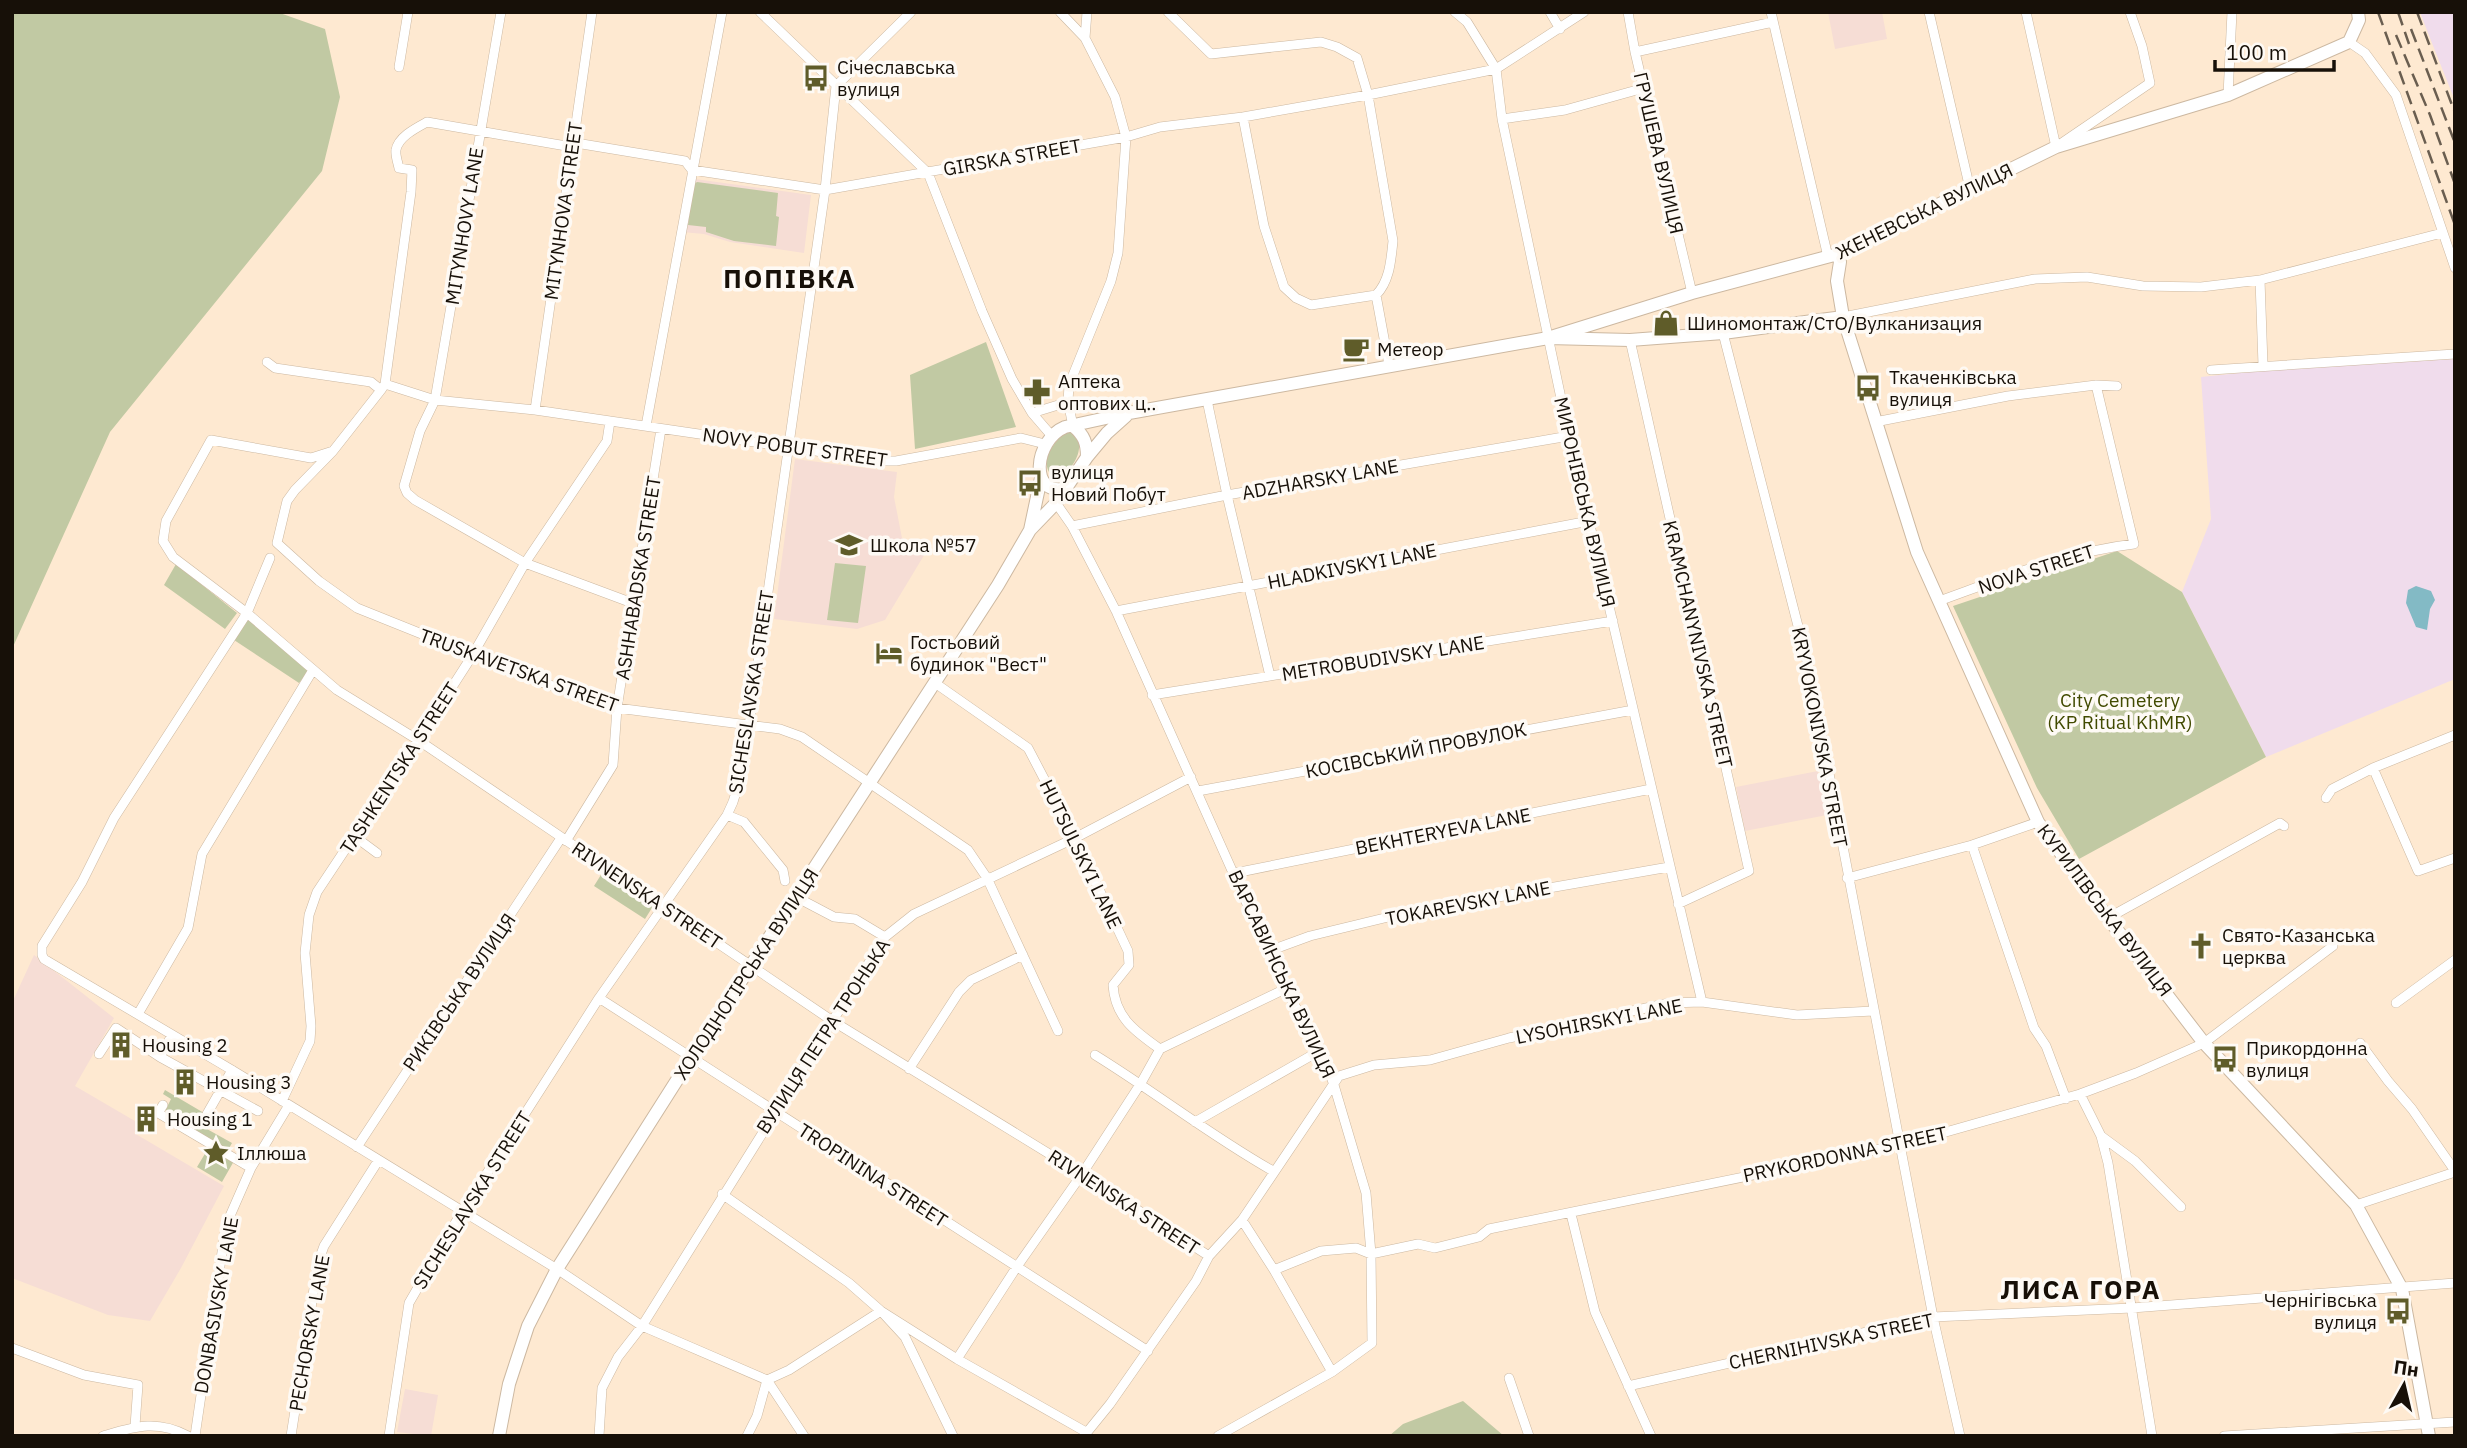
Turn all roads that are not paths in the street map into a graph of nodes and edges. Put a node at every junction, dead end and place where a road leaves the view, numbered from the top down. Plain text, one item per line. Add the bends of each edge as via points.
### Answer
1 (408, 12) edge
2 (501, 12) edge
3 (592, 12) edge
4 (722, 12) edge
5 (760, 12) edge
6 (911, 12) edge
7 (1059, 12) edge
8 (1087, 12) edge
9 (1168, 12) edge
10 (1455, 12) edge
11 (1550, 12) edge
12 (1584, 12) edge
13 (1628, 12) edge
14 (1929, 12) edge
15 (2026, 12) edge
16 (2130, 12) edge
17 (2232, 12) edge
18 (2358, 12) edge
19 (1772, 17) edge
20 (1560, 29) junction
21 (1086, 38) junction
22 (2349, 42) junction
23 (1635, 52) junction
24 (399, 67) dead end
25 (1496, 68) junction
26 (836, 86) junction
27 (1644, 88) junction
28 (1368, 95) junction
29 (2228, 95) junction
30 (1243, 117) junction
31 (1502, 119) junction
32 (480, 132) junction
33 (1126, 137) junction
34 (572, 147) junction
35 (2056, 147) junction
36 (692, 170) junction
37 (928, 173) junction
38 (1970, 189) junction
39 (825, 190) junction
40 (2442, 233) junction
41 (1833, 256) junction
42 (2455, 268) edge
43 (2260, 280) junction
44 (1692, 293) junction
45 (1376, 295) junction
46 (1843, 317) junction
47 (1723, 333) junction
48 (1548, 338) junction
49 (1630, 340) junction
50 (2455, 354) edge
51 (267, 362) dead end
52 (1389, 365) junction
53 (2263, 365) junction
54 (2211, 370) dead end
55 (2096, 385) junction
56 (2117, 386) dead end
57 (383, 387) junction
58 (435, 400) junction
59 (1207, 400) junction
60 (1068, 402) junction
61 (535, 410) junction
62 (1129, 413) junction
63 (1032, 414) junction
64 (610, 421) junction
65 (1875, 422) junction
66 (646, 426) junction
67 (1073, 426) junction
68 (661, 429) junction
69 (1569, 436) junction
70 (1048, 439) junction
71 (788, 448) junction
72 (332, 451) junction
73 (1087, 457) junction
74 (1041, 478) junction
75 (1067, 488) junction
76 (1227, 495) junction
77 (1056, 503) junction
78 (1589, 521) junction
79 (1072, 526) junction
80 (1030, 530) junction
81 (270, 558) dead end
82 (525, 563) junction
83 (1250, 586) junction
84 (1939, 601) junction
85 (635, 604) junction
86 (1116, 611) junction
87 (247, 613) junction
88 (1613, 621) junction
89 (472, 656) junction
90 (313, 670) junction
91 (1270, 676) junction
92 (935, 683) junction
93 (1152, 695) junction
94 (617, 708) junction
95 (1633, 709) junction
96 (748, 726) junction
97 (2455, 735) edge
98 (418, 740) junction
99 (2373, 768) junction
100 (1192, 777) junction
101 (872, 782) junction
102 (1651, 789) junction
103 (1198, 791) junction
104 (2326, 798) dead end
105 (726, 815) junction
106 (2038, 822) junction
107 (2284, 826) dead end
108 (354, 836) junction
109 (1075, 838) junction
110 (564, 839) junction
111 (1972, 845) junction
112 (377, 853) dead end
113 (2455, 858) edge
114 (1669, 867) junction
115 (1235, 873) junction
116 (1847, 877) junction
117 (987, 878) junction
118 (785, 880) dead end
119 (796, 897) junction
120 (1678, 904) junction
121 (661, 906) junction
122 (2108, 918) junction
123 (884, 937) junction
124 (2333, 946) dead end
125 (1269, 951) junction
126 (1023, 955) junction
127 (2455, 960) edge
128 (751, 965) junction
129 (1285, 989) junction
130 (599, 998) junction
131 (1702, 1002) junction
132 (2396, 1003) dead end
133 (1873, 1011) junction
134 (138, 1014) junction
135 (831, 1020) junction
136 (1058, 1031) dead end
137 (172, 1035) junction
138 (2204, 1042) junction
139 (2360, 1043) dead end
140 (1160, 1049) junction
141 (1321, 1051) junction
142 (99, 1054) dead end
143 (1095, 1055) dead end
144 (160, 1057) junction
145 (691, 1058) junction
146 (909, 1069) junction
147 (232, 1070) junction
148 (1141, 1083) junction
149 (1334, 1085) junction
150 (220, 1090) junction
151 (2080, 1094) junction
152 (2066, 1099) junction
153 (285, 1103) junction
154 (163, 1105) dead end
155 (258, 1111) dead end
156 (775, 1112) junction
157 (216, 1118) dead end
158 (1195, 1122) junction
159 (2101, 1136) junction
160 (1900, 1145) junction
161 (357, 1147) junction
162 (378, 1161) junction
163 (251, 1168) junction
164 (1273, 1171) junction
165 (2455, 1172) edge
166 (1082, 1174) junction
167 (722, 1194) junction
168 (2356, 1205) junction
169 (2181, 1207) dead end
170 (462, 1213) junction
171 (1571, 1214) junction
172 (1242, 1220) junction
173 (1371, 1254) junction
174 (1209, 1256) junction
175 (1016, 1268) junction
176 (557, 1269) junction
177 (1275, 1270) junction
178 (2455, 1283) edge
179 (2402, 1289) junction
180 (2132, 1308) junction
181 (881, 1311) junction
182 (1933, 1317) junction
183 (642, 1326) junction
184 (1147, 1350) junction
185 (14, 1352) edge
186 (957, 1359) junction
187 (1332, 1372) junction
188 (1508, 1378) dead end
189 (767, 1380) junction
190 (1628, 1387) junction
191 (2455, 1422) edge
192 (135, 1426) junction
193 (2428, 1430) edge
194 (1085, 1434) edge
195 (104, 1436) edge
196 (188, 1436) edge
197 (195, 1436) edge
198 (291, 1436) edge
199 (388, 1436) edge
200 (499, 1436) edge
201 (598, 1436) edge
202 (747, 1436) edge
203 (804, 1436) edge
204 (953, 1436) edge
205 (1218, 1436) edge
206 (1529, 1436) edge
207 (1651, 1436) edge
208 (1960, 1436) edge
209 (2152, 1436) edge
210 (2224, 1436) edge

1 - 24 street
2 - 32 street, MITYNHOVY LANE
3 - 34 street, MITYNHOVA STREET
4 - 36 street
5 - 26 street
6 - 26 street
7 - 21 street
8 - 21 street
9 - 28 street via 1211,54 1321,42 1337,47 1357,58
10 - 25 street, МИРОНІВСЬКА ВУЛИЦЯ via 1467,22
11 - 20 street
12 - 20 street, GIRSKA STREET
13 - 23 street, ГРУШЕВА ВУЛИЦЯ
14 - 38 street
15 - 35 street
16 - 35 street via 2150,83
17 - 29 street
18 - 22 main road
19 - 23 street
19 - 41 street
20 - 25 street, GIRSKA STREET
21 - 33 street via 1115,97
22 - 29 main road, ЖЕНЕВСЬКА ВУЛИЦЯ
22 - 40 street via 2365,53 2396,95
23 - 27 street, ГРУШЕВА ВУЛИЦЯ
25 - 28 street, GIRSKA STREET
25 - 31 street, МИРОНІВСЬКА ВУЛИЦЯ
26 - 37 street
26 - 39 street, SICHESLAVSKA STREET
27 - 31 street via 1565,110
27 - 44 street, ГРУШЕВА ВУЛИЦЯ
28 - 30 street, GIRSKA STREET
28 - 45 street via 1394,241 1391,265
29 - 35 main road, ЖЕНЕВСЬКА ВУЛИЦЯ
30 - 33 street, GIRSKA STREET via 1160,127
30 - 45 street via 1264,226 1284,287 1311,305
31 - 48 street, МИРОНІВСЬКА ВУЛИЦЯ
32 - 34 street, GIRSKA STREET
32 - 57 street, GIRSKA STREET via 427,122 413,129 396,150 399,168 412,170 411,192
32 - 58 street, MITYNHOVY LANE
33 - 37 street, GIRSKA STREET
33 - 60 street via 1118,253 1069,385
34 - 36 street, GIRSKA STREET via 582,144 685,161
34 - 61 street, MITYNHOVA STREET
35 - 38 main road, ЖЕНЕВСЬКА ВУЛИЦЯ
36 - 39 street, GIRSKA STREET
36 - 66 street
37 - 39 street, GIRSKA STREET
37 - 63 street via 1012,379
38 - 41 main road, ЖЕНЕВСЬКА ВУЛИЦЯ
39 - 71 street, SICHESLAVSKA STREET
40 - 42 street
40 - 43 street
41 - 44 main road, ЖЕНЕВСЬКА ВУЛИЦЯ
41 - 46 main road, КУРИЛІВСЬКА ВУЛИЦЯ via 1840,262 1837,281
43 - 46 street via 2201,287 2143,286 2087,277 2035,279
43 - 53 street
44 - 48 main road, ЖЕНЕВСЬКА ВУЛИЦЯ
45 - 52 street
46 - 47 main road
46 - 65 main road, КУРИЛІВСЬКА ВУЛИЦЯ
47 - 49 main road
47 - 116 street, KRYVOKONIVSKA STREET via 1809,669
48 - 49 main road
48 - 52 main road, ЖЕНЕВСЬКА ВУЛИЦЯ
48 - 69 street, МИРОНІВСЬКА ВУЛИЦЯ
49 - 120 street, KRAMCHANYNIVSKA STREET via 1749,871
50 - 53 street
51 - 57 street, NOVY POBUT STREET via 275,368
52 - 59 main road, ЖЕНЕВСЬКА ВУЛИЦЯ
53 - 54 street
55 - 56 street
55 - 65 street via 2008,396
55 - 84 street, NOVA STREET via 2134,544 2034,566
57 - 58 street, NOVY POBUT STREET
57 - 72 street
58 - 61 street, NOVY POBUT STREET
58 - 82 street, MITYNHOVY LANE via 408,467 407,493
59 - 62 main road
59 - 76 street
60 - 63 street
60 - 67 street
61 - 64 street, NOVY POBUT STREET
62 - 67 main road
62 - 73 main road
63 - 70 street
64 - 66 street, NOVY POBUT STREET
64 - 82 street, TASHKENTSKA STREET via 607,441
65 - 84 main road, КУРИЛІВСЬКА ВУЛИЦЯ via 1917,552
66 - 68 street, NOVY POBUT STREET
67 - 70 main road
67 - 73 main road via 1087,445
68 - 71 street, NOVY POBUT STREET
68 - 85 street, ASHHABADSKA STREET
69 - 76 street, ADZHARSKY LANE
69 - 78 street, МИРОНІВСЬКА ВУЛИЦЯ
70 - 71 street, NOVY POBUT STREET via 1021,438 884,461
70 - 74 main road via 1040,460
71 - 96 street, SICHESLAVSKA STREET
72 - 87 street, RIVNENSKA STREET via 311,458 211,440 166,521 163,541 173,557
72 - 89 street, TRUSKAVETSKA STREET via 287,501 277,543 356,608
73 - 75 main road
74 - 75 main road via 1055,489
74 - 80 main road, ХОЛОДНОГІРСЬКА ВУЛИЦЯ
75 - 77 main road, ХОЛОДНОГІРСЬКА ВУЛИЦЯ
76 - 79 street, ADZHARSKY LANE
76 - 83 street
77 - 79 street, ВАРСАВИНСЬКА ВУЛИЦЯ
77 - 80 main road, ХОЛОДНОГІРСЬКА ВУЛИЦЯ
78 - 83 street, HLADKIVSKYI LANE
78 - 88 street, МИРОНІВСЬКА ВУЛИЦЯ
79 - 86 street, ВАРСАВИНСЬКА ВУЛИЦЯ
80 - 92 main road, ХОЛОДНОГІРСЬКА ВУЛИЦЯ
81 - 87 street
82 - 85 street
82 - 89 street, TASHKENTSKA STREET
83 - 86 street, HLADKIVSKYI LANE
83 - 91 street
84 - 106 main road, КУРИЛІВСЬКА ВУЛИЦЯ
85 - 94 street, ASHHABADSKA STREET
86 - 93 street, ВАРСАВИНСЬКА ВУЛИЦЯ
87 - 90 street, RIVNENSKA STREET
87 - 134 street via 114,818 42,946 44,959
88 - 91 street, METROBUDIVSKY LANE
88 - 95 street, МИРОНІВСЬКА ВУЛИЦЯ
89 - 94 street, TRUSKAVETSKA STREET
89 - 98 street, TASHKENTSKA STREET
90 - 98 street, RIVNENSKA STREET
90 - 134 street via 202,854 188,928
91 - 93 street, METROBUDIVSKY LANE
92 - 101 main road, ХОЛОДНОГІРСЬКА ВУЛИЦЯ
92 - 109 street, HUTSULSKYI LANE via 1028,748
93 - 100 street, ВАРСАВИНСЬКА ВУЛИЦЯ
94 - 96 street, TRUSKAVETSKA STREET
94 - 110 street, ASHHABADSKA STREET via 613,765
95 - 102 street, МИРОНІВСЬКА ВУЛИЦЯ
95 - 103 street, КОСІВСЬКИЙ ПРОВУЛОК
96 - 101 street, TRUSKAVETSKA STREET via 790,731
96 - 105 street, SICHESLAVSKA STREET via 740,779
97 - 99 street
98 - 108 street, TASHKENTSKA STREET
98 - 110 street, RIVNENSKA STREET
99 - 104 street via 2332,789
99 - 113 street via 2418,870
100 - 103 street, ВАРСАВИНСЬКА ВУЛИЦЯ
100 - 109 street, ВУЛИЦЯ ПЕТРА ТРОНЬКА
101 - 117 street, TRUSKAVETSKA STREET via 968,850
101 - 119 main road, ХОЛОДНОГІРСЬКА ВУЛИЦЯ
102 - 114 street, МИРОНІВСЬКА ВУЛИЦЯ
102 - 115 street, BEKHTERYEVA LANE
103 - 115 street, ВАРСАВИНСЬКА ВУЛИЦЯ
105 - 118 street via 744,822 783,870
105 - 121 street, SICHESLAVSKA STREET
106 - 111 street
106 - 122 main road, КУРИЛІВСЬКА ВУЛИЦЯ
107 - 122 street via 2280,823
108 - 112 street
108 - 153 street, TASHKENTSKA STREET via 317,892 309,915 305,953 310,1041
109 - 117 street, ВУЛИЦЯ ПЕТРА ТРОНЬКА
109 - 140 street, HUTSULSKYI LANE via 1128,951 1129,965 1113,985 1117,1008 1130,1027
110 - 121 street, RIVNENSKA STREET
110 - 161 street, РИКІВСЬКА ВУЛИЦЯ
111 - 116 street
111 - 152 street via 2034,1028 2046,1046
114 - 120 street, МИРОНІВСЬКА ВУЛИЦЯ
114 - 125 street, TOKAREVSKY LANE via 1401,914
115 - 125 street, ВАРСАВИНСЬКА ВУЛИЦЯ
116 - 133 street, KRYVOKONIVSKA STREET
117 - 123 street, ВУЛИЦЯ ПЕТРА ТРОНЬКА via 914,914
117 - 126 street, TRUSKAVETSKA STREET
119 - 123 street via 834,917 855,919
119 - 128 main road, ХОЛОДНОГІРСЬКА ВУЛИЦЯ
120 - 131 street, МИРОНІВСЬКА ВУЛИЦЯ
121 - 128 street, RIVNENSKA STREET
121 - 130 street, SICHESLAVSKA STREET
122 - 138 main road, КУРИЛІВСЬКА ВУЛИЦЯ
123 - 135 street, ВУЛИЦЯ ПЕТРА ТРОНЬКА
124 - 138 street, PRYKORDONNA STREET
125 - 129 street, ВАРСАВИНСЬКА ВУЛИЦЯ
126 - 136 street, TRUSKAVETSKA STREET
126 - 146 street via 971,980 959,992
127 - 132 street
128 - 135 street, RIVNENSKA STREET
128 - 145 main road, ХОЛОДНОГІРСЬКА ВУЛИЦЯ
129 - 140 street
129 - 141 street, ВАРСАВИНСЬКА ВУЛИЦЯ
130 - 145 street, TROPININA STREET
130 - 170 street, SICHESLAVSKA STREET
131 - 133 street, LYSOHIRSKYI LANE via 1797,1015
131 - 149 street, LYSOHIRSKYI LANE via 1670,1003 1430,1060 1374,1065 1339,1076
133 - 160 street, KRYVOKONIVSKA STREET
134 - 137 street
135 - 146 street, RIVNENSKA STREET
135 - 156 street, ВУЛИЦЯ ПЕТРА ТРОНЬКА
137 - 144 street
137 - 147 street
138 - 151 street, PRYKORDONNA STREET
138 - 168 main road, КУРИЛІВСЬКА ВУЛИЦЯ
139 - 165 street
140 - 148 street
141 - 149 street, ВАРСАВИНСЬКА ВУЛИЦЯ
141 - 158 street
142 - 144 street via 116,1028
143 - 148 street
144 - 150 street
145 - 156 street, TROPININA STREET
145 - 176 main road, ХОЛОДНОГІРСЬКА ВУЛИЦЯ
146 - 166 street, RIVNENSKA STREET
147 - 150 street
147 - 153 street
148 - 158 street
148 - 166 street
149 - 164 street
149 - 173 street, ВАРСАВИНСЬКА ВУЛИЦЯ via 1366,1193
150 - 155 street
150 - 157 street via 207,1114
151 - 152 street, PRYKORDONNA STREET
151 - 159 street
152 - 160 street, PRYKORDONNA STREET
153 - 161 street
153 - 163 street, DONBASIVSKY LANE
154 - 163 street via 158,1113
156 - 167 street, ВУЛИЦЯ ПЕТРА ТРОНЬКА
156 - 175 street, TROPININA STREET
158 - 164 street
159 - 169 street via 2135,1161
159 - 180 street
160 - 171 street, PRYKORDONNA STREET
160 - 182 street, KRYVOKONIVSKA STREET
161 - 162 street
162 - 170 street
162 - 198 street, PECHORSKY LANE via 318,1263
163 - 197 street, DONBASIVSKY LANE via 226,1226
164 - 172 street
165 - 168 street
166 - 174 street, RIVNENSKA STREET
166 - 175 street
167 - 181 street via 849,1283
167 - 183 street, ВУЛИЦЯ ПЕТРА ТРОНЬКА
168 - 179 main road, КУРИЛІВСЬКА ВУЛИЦЯ
170 - 176 street
170 - 199 street, SICHESLAVSKA STREET via 407,1308
171 - 173 street, PRYKORDONNA STREET via 1489,1229 1479,1237 1435,1248 1418,1244
171 - 190 street via 1595,1312
172 - 174 street
172 - 177 street
173 - 177 street, PRYKORDONNA STREET via 1356,1248 1321,1251
173 - 187 street, ВАРСАВИНСЬКА ВУЛИЦЯ via 1372,1343
174 - 184 street
175 - 184 street, TROPININA STREET
175 - 186 street
176 - 183 street
176 - 200 main road, ХОЛОДНОГІРСЬКА ВУЛИЦЯ via 528,1326 509,1384
177 - 187 street
178 - 179 street, CHERNIHIVSKA STREET
179 - 180 street, CHERNIHIVSKA STREET
179 - 193 main road, КУРИЛІВСЬКА ВУЛИЦЯ
180 - 182 street, CHERNIHIVSKA STREET
180 - 209 street
181 - 186 street
181 - 189 street
181 - 204 street via 916,1356
182 - 190 street, CHERNIHIVSKA STREET
182 - 208 street, KRYVOKONIVSKA STREET
183 - 189 street
183 - 201 street, ВУЛИЦЯ ПЕТРА ТРОНЬКА via 602,1388
184 - 194 street
185 - 192 street via 84,1375 138,1385
186 - 194 street
187 - 205 street, ВАРСАВИНСЬКА ВУЛИЦЯ
188 - 206 street
189 - 202 street
189 - 203 street
190 - 207 street
191 - 193 street
192 - 195 street
192 - 196 street via 168,1428
193 - 210 street

